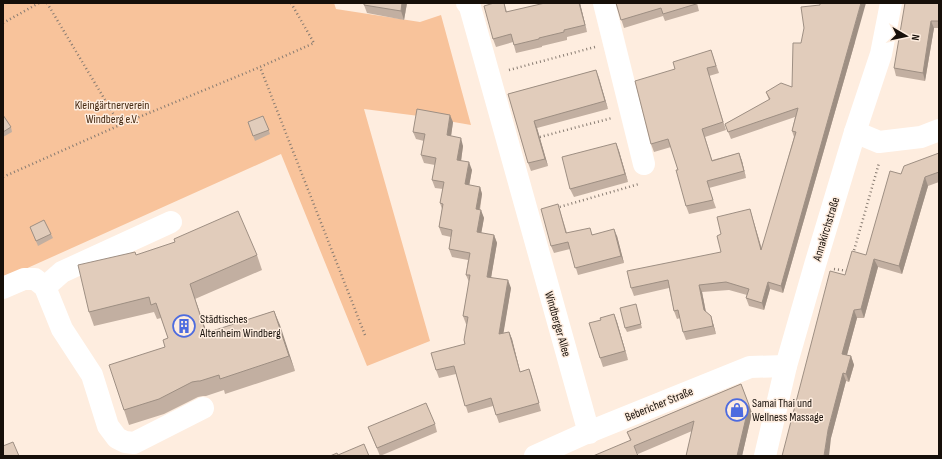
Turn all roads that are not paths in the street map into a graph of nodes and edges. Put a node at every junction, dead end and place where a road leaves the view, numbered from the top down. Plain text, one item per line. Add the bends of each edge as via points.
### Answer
1 (467, 3) edge
2 (604, 3) edge
3 (892, 3) edge
4 (939, 130) edge
5 (855, 132) junction
6 (644, 164) road end
7 (170, 222) dead end
8 (45, 287) junction
9 (3, 288) edge
10 (786, 366) junction
11 (203, 408) dead end
12 (589, 433) junction
13 (535, 456) edge
14 (765, 456) edge

1 - 12 street, Windberger Allee
2 - 6 street
3 - 5 street, Annakirchstraße via 881,54
4 - 5 street via 921,137 879,142
5 - 10 street, Annakirchstraße
7 - 8 street via 62,272
8 - 9 street via 35,279 24,279
8 - 11 street via 62,329 92,375 108,426 117,438 134,443
10 - 12 street, Bebericher Straße via 750,367
10 - 14 street, Annakirchstraße
12 - 13 street, Bebericher Straße

